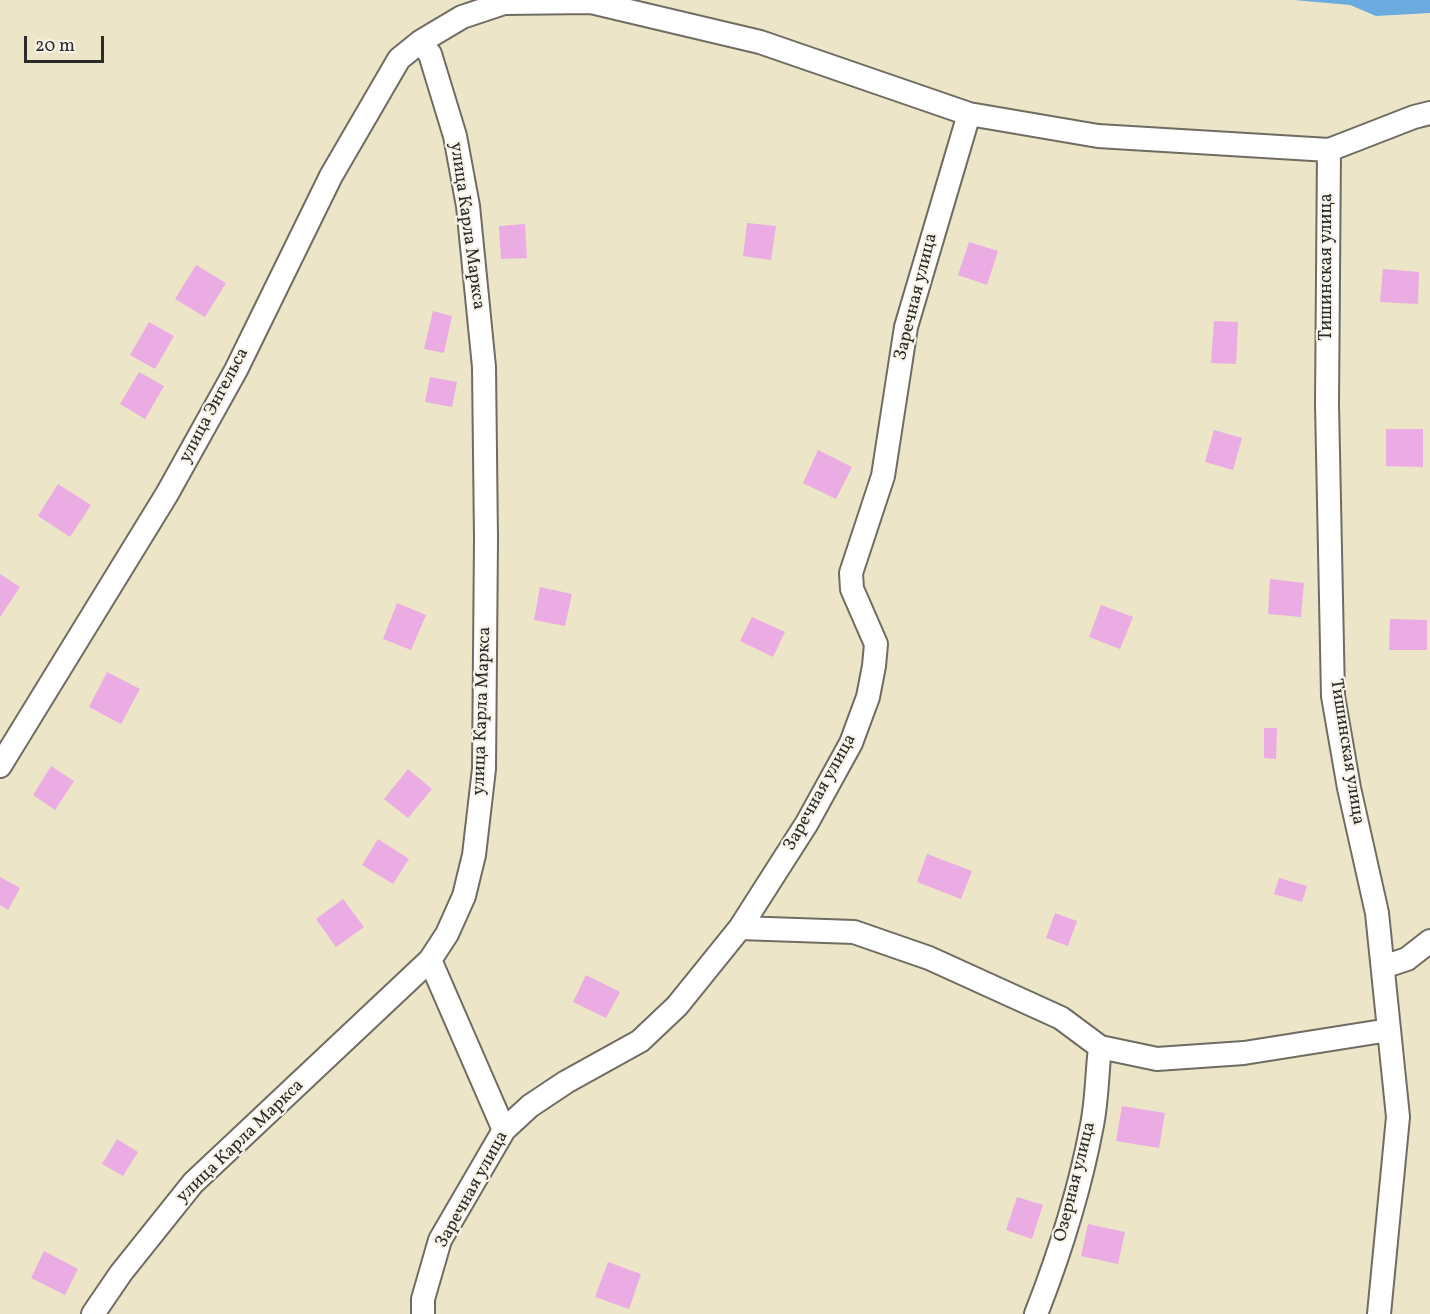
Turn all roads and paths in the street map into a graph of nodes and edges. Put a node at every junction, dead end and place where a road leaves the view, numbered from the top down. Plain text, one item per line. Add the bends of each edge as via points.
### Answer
1 (420, 42) junction
2 (1430, 113) edge
3 (969, 114) junction
4 (1329, 150) junction
5 (0, 766) edge
6 (740, 928) junction
7 (1430, 941) edge
8 (430, 960) junction
9 (1383, 968) junction
10 (1389, 1030) junction
11 (1100, 1047) junction
12 (504, 1130) junction
13 (93, 1314) edge
14 (423, 1314) edge
15 (1036, 1314) edge
16 (1379, 1314) edge

1 - 3 street, улица Энгельса via 462,17 504,3 591,2 760,42
1 - 5 street, улица Энгельса via 399,59 342,156 236,370 173,484
1 - 8 street, улица Карла Маркса via 430,54 455,136 468,206 484,367 482,790 464,896
2 - 4 street
3 - 4 street, улица Энгельса via 1098,136
3 - 6 street, Заречная улица via 906,327 883,476 851,573 852,589 876,644 868,697 851,743 807,823
4 - 9 street, Тишинская улица via 1327,404 1334,696 1349,788 1377,913
6 - 11 street via 854,932 928,958 1061,1018
6 - 12 street, Заречная улица via 677,1006 640,1041 566,1082 530,1106
7 - 9 street via 1407,959
8 - 12 street
8 - 13 street, улица Карла Маркса via 194,1183
9 - 10 street, Тишинская улица
10 - 11 street via 1244,1053 1157,1059
10 - 16 street, Тишинская улица via 1398,1117
11 - 15 street, Озерная улица via 1093,1122 1080,1180
12 - 14 street, Заречная улица via 440,1240 423,1299

